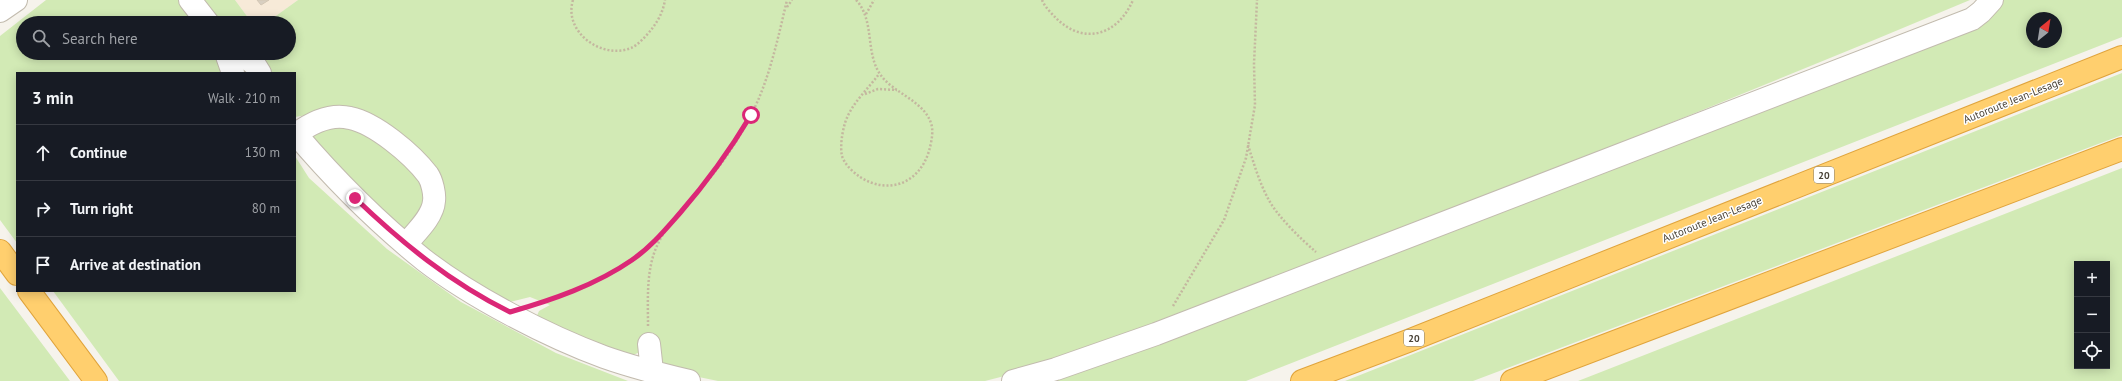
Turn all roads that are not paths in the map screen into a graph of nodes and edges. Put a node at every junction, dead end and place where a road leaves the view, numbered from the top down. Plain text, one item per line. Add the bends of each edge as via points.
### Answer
1 (16, 0) edge
2 (190, 0) edge
3 (1992, 0) edge
4 (0, 11) edge
5 (203, 16) edge
6 (2122, 57) edge
7 (228, 60) edge
8 (249, 60) edge
9 (233, 72) edge
10 (259, 72) edge
11 (296, 132) edge
12 (296, 134) edge
13 (2122, 149) edge
14 (406, 244) junction
15 (0, 251) edge
16 (16, 273) edge
17 (31, 292) edge
18 (649, 344) road end
19 (652, 371) junction
20 (96, 381) edge
21 (689, 381) edge
22 (1013, 381) edge
23 (1302, 381) edge
24 (1512, 381) edge

1 - 4 street
2 - 5 street
3 - 22 street via 1972,19 1139,340
6 - 23 highway, Autoroute Jean-Lesage / 20
7 - 9 street
8 - 10 street
11 - 14 street via 317,121 349,117 379,131 412,158 429,176 434,202 428,216
12 - 14 street via 355,198
13 - 24 highway
14 - 19 street via 457,283 549,333 604,357
15 - 16 highway
17 - 20 highway
18 - 19 street
19 - 21 street

